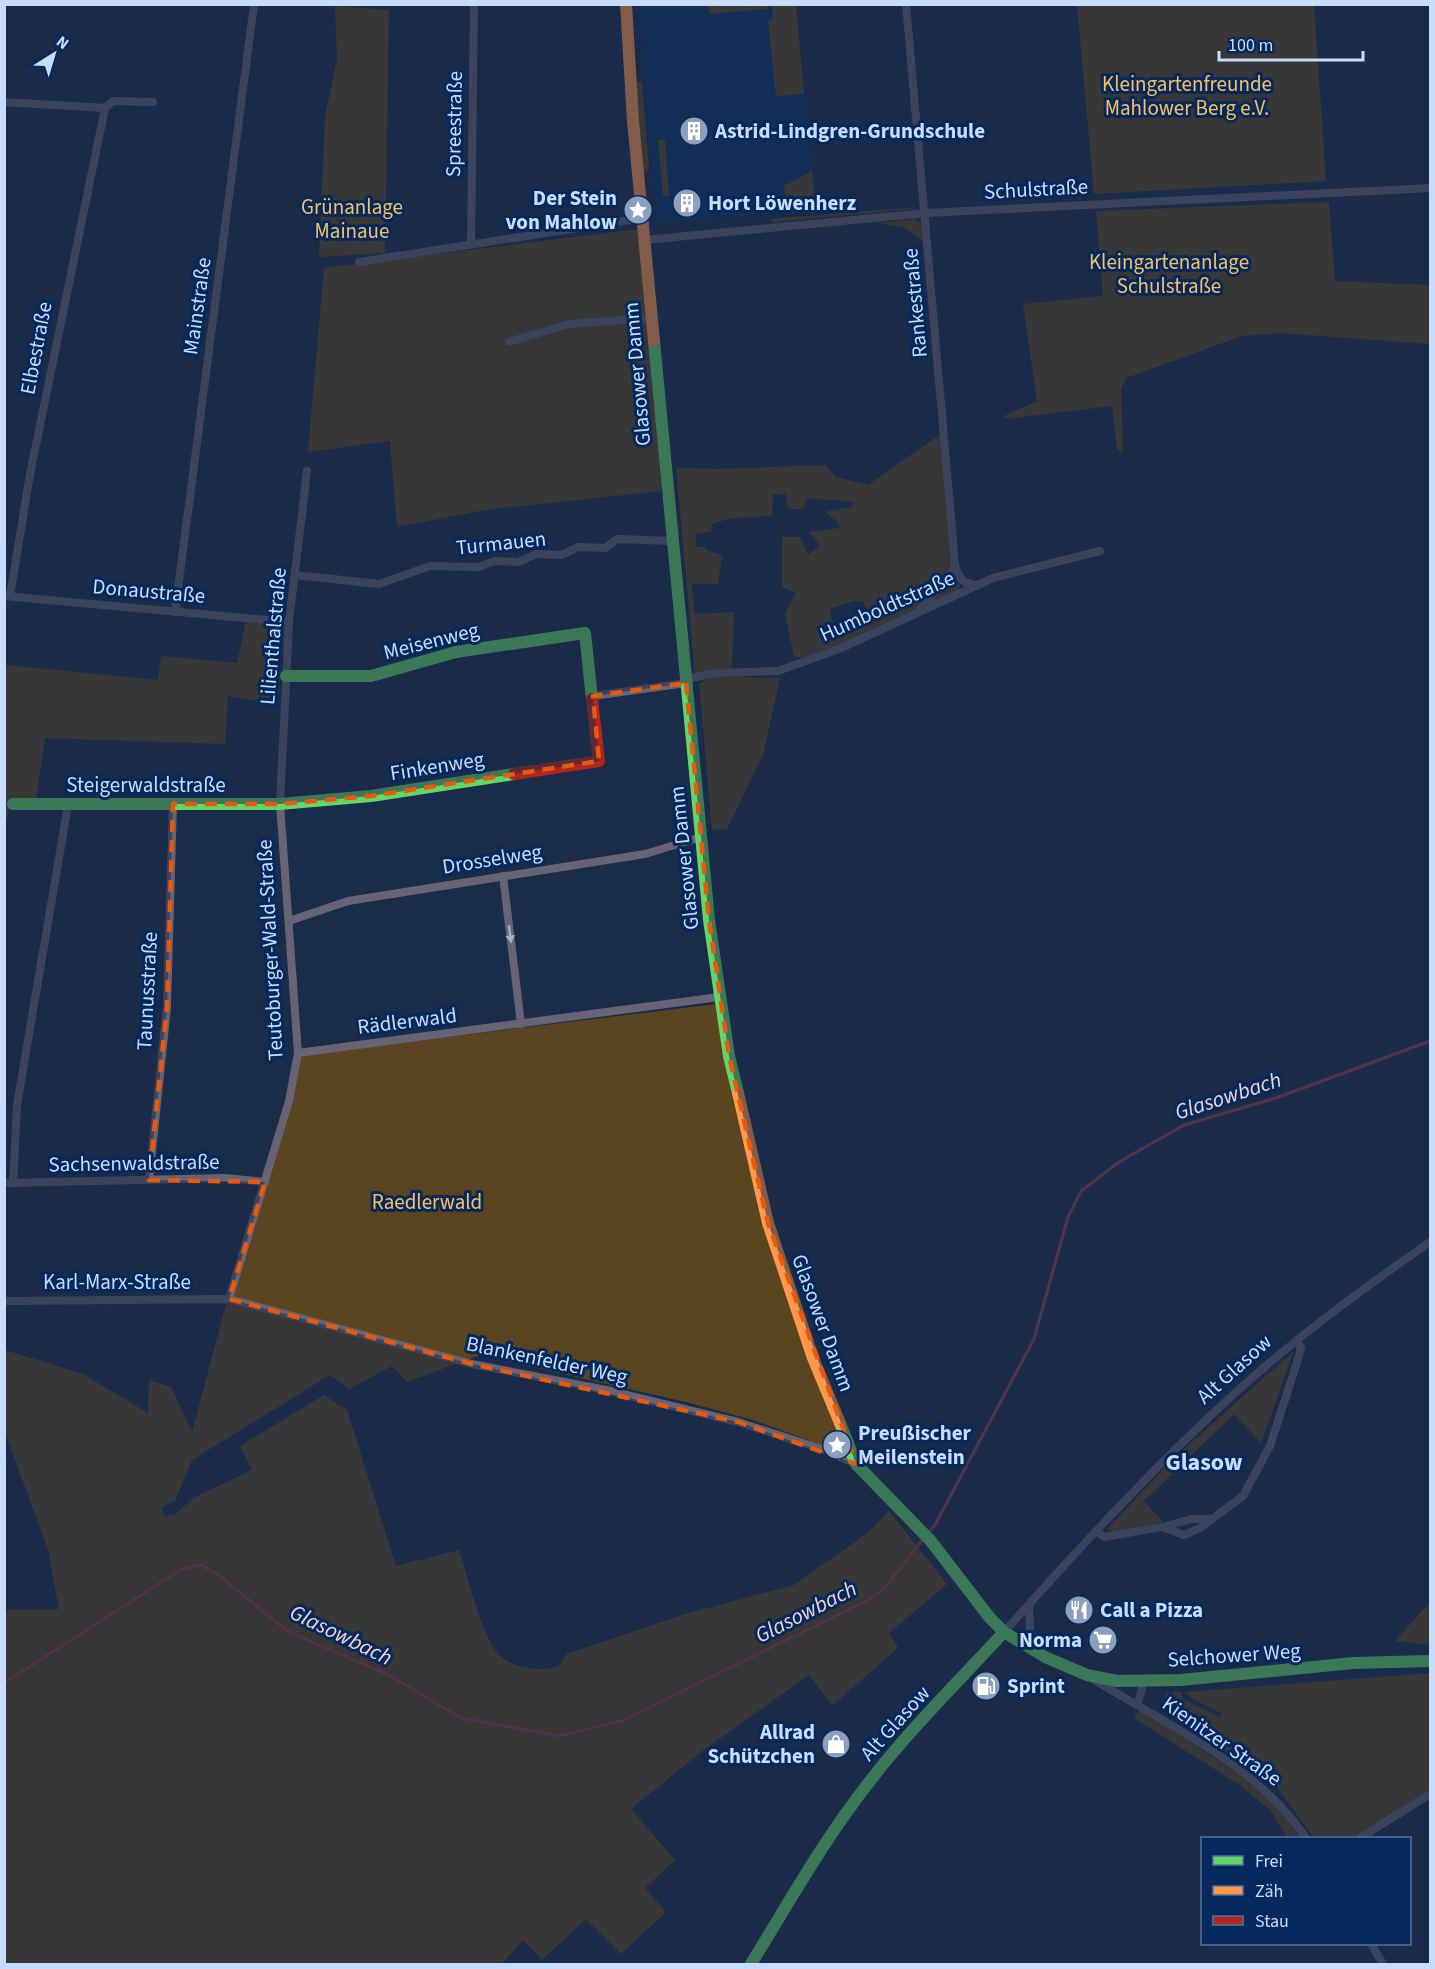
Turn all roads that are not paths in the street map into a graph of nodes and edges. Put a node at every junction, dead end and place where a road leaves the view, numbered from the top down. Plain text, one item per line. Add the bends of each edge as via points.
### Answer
1 (254, 4) edge
2 (474, 4) edge
3 (626, 4) edge
4 (906, 4) edge
5 (4, 102) edge
6 (153, 102) dead end
7 (105, 108) junction
8 (1431, 188) edge
9 (926, 213) junction
10 (642, 218) junction
11 (644, 240) junction
12 (471, 244) junction
13 (358, 262) dead end
14 (651, 318) junction
15 (508, 342) dead end
16 (307, 471) dead end
17 (672, 541) junction
18 (1100, 551) dead end
19 (955, 564) junction
20 (295, 575) junction
21 (977, 586) junction
22 (7, 596) edge
23 (175, 612) junction
24 (914, 615) junction
25 (289, 622) junction
26 (286, 676) junction
27 (686, 681) junction
28 (593, 696) junction
29 (13, 804) dead end
30 (173, 804) junction
31 (280, 804) junction
32 (68, 805) junction
33 (701, 837) junction
34 (503, 876) junction
35 (289, 921) junction
36 (719, 997) junction
37 (521, 1024) junction
38 (298, 1053) junction
39 (149, 1180) junction
40 (265, 1182) junction
41 (9, 1183) edge
42 (1431, 1242) edge
43 (229, 1299) junction
44 (4, 1301) edge
45 (1296, 1341) junction
46 (856, 1464) junction
47 (1209, 1520) junction
48 (1162, 1527) junction
49 (1097, 1531) junction
50 (1029, 1606) junction
51 (1004, 1632) junction
52 (1045, 1657) junction
53 (1431, 1661) edge
54 (1088, 1675) junction
55 (1144, 1681) junction
56 (1138, 1703) junction
57 (1431, 1794) edge
58 (1304, 1837) edge
59 (1363, 1837) edge
60 (1372, 1945) edge
61 (751, 1965) edge
62 (1383, 1965) edge

1 - 23 street, Mainstraße
2 - 12 street, Spreestraße
3 - 10 street, Glasower Damm
4 - 9 street, Rankestraße
5 - 7 street
6 - 7 street via 113,101
7 - 22 street, Elbestraße
8 - 9 street, Schulstraße
9 - 11 street, Schulstraße
9 - 19 street, Rankestraße
10 - 11 street, Glasower Damm
10 - 12 street
11 - 14 street, Glasower Damm
12 - 13 street
14 - 15 street via 569,324
14 - 17 street, Glasower Damm
16 - 20 street, Lilienthalstraße
17 - 20 street, Turmauen via 617,539 605,548 578,547 562,555 536,554 518,562 495,561 478,567 430,566 379,584
17 - 27 street, Glasower Damm
18 - 21 street, Humboldtstraße via 993,578
19 - 21 street via 957,576
19 - 24 street via 949,577
20 - 25 street, Lilienthalstraße
21 - 24 street, Humboldtstraße
22 - 23 street, Donaustraße
23 - 25 street, Donaustraße
24 - 27 street, Humboldtstraße via 778,671 717,673
25 - 26 street, Lilienthalstraße
26 - 28 street, Meisenweg via 371,676 456,652 585,633
26 - 31 street, Lilienthalstraße
27 - 28 street, Humboldtstraße
27 - 33 street, Glasower Damm
28 - 31 street, Finkenweg via 599,761 371,796
29 - 32 street, Steigerwaldstraße
30 - 31 street, Steigerwaldstraße
30 - 32 street, Steigerwaldstraße
30 - 39 street, Taunusstraße via 167,1007
31 - 35 street, Teutoburger-Wald-Straße
32 - 41 street via 17,1105
33 - 34 street, Drosselweg via 645,854
33 - 36 street, Glasower Damm
34 - 35 street, Drosselweg via 348,901
34 -> 37 street
35 - 38 street, Teutoburger-Wald-Straße
36 - 37 street, Rädlerwald
36 - 46 street, Glasower Damm via 745,1133 768,1223 813,1358
37 - 38 street, Rädlerwald
38 - 40 street, Teutoburger-Wald-Straße via 290,1101
39 - 40 street, Sachsenwaldstraße via 225,1178
39 - 41 street, Sachsenwaldstraße
40 - 43 street, Teutoburger-Wald-Straße
42 - 45 street, Alt Glasow
43 - 44 street, Karl-Marx-Straße
43 - 46 street, Blankenfelder Weg via 472,1364 606,1390 738,1422
45 - 47 street, Alt Glasow via 1301,1347 1299,1356 1265,1458 1243,1496 1233,1507
45 - 49 street, Alt Glasow via 1170,1454
46 - 51 street, Glasower Damm via 930,1540
47 - 48 street, Alt Glasow via 1192,1519
47 - 48 street, Alt Glasow via 1184,1535
48 - 49 street, Alt Glasow via 1104,1537
49 - 50 street, Alt Glasow
50 - 51 street, Alt Glasow
50 - 52 street via 1030,1632
51 - 52 street, Selchower Weg
51 - 61 street, Alt Glasow via 871,1780 824,1846
52 - 54 street, Selchower Weg
53 - 55 street, Selchower Weg via 1353,1663
54 - 55 street, Selchower Weg
54 - 56 street, Kienitzer Straße
55 - 56 street, Kienitzer Straße
56 - 58 street, Kienitzer Straße via 1268,1792
57 - 59 street
60 - 62 street

